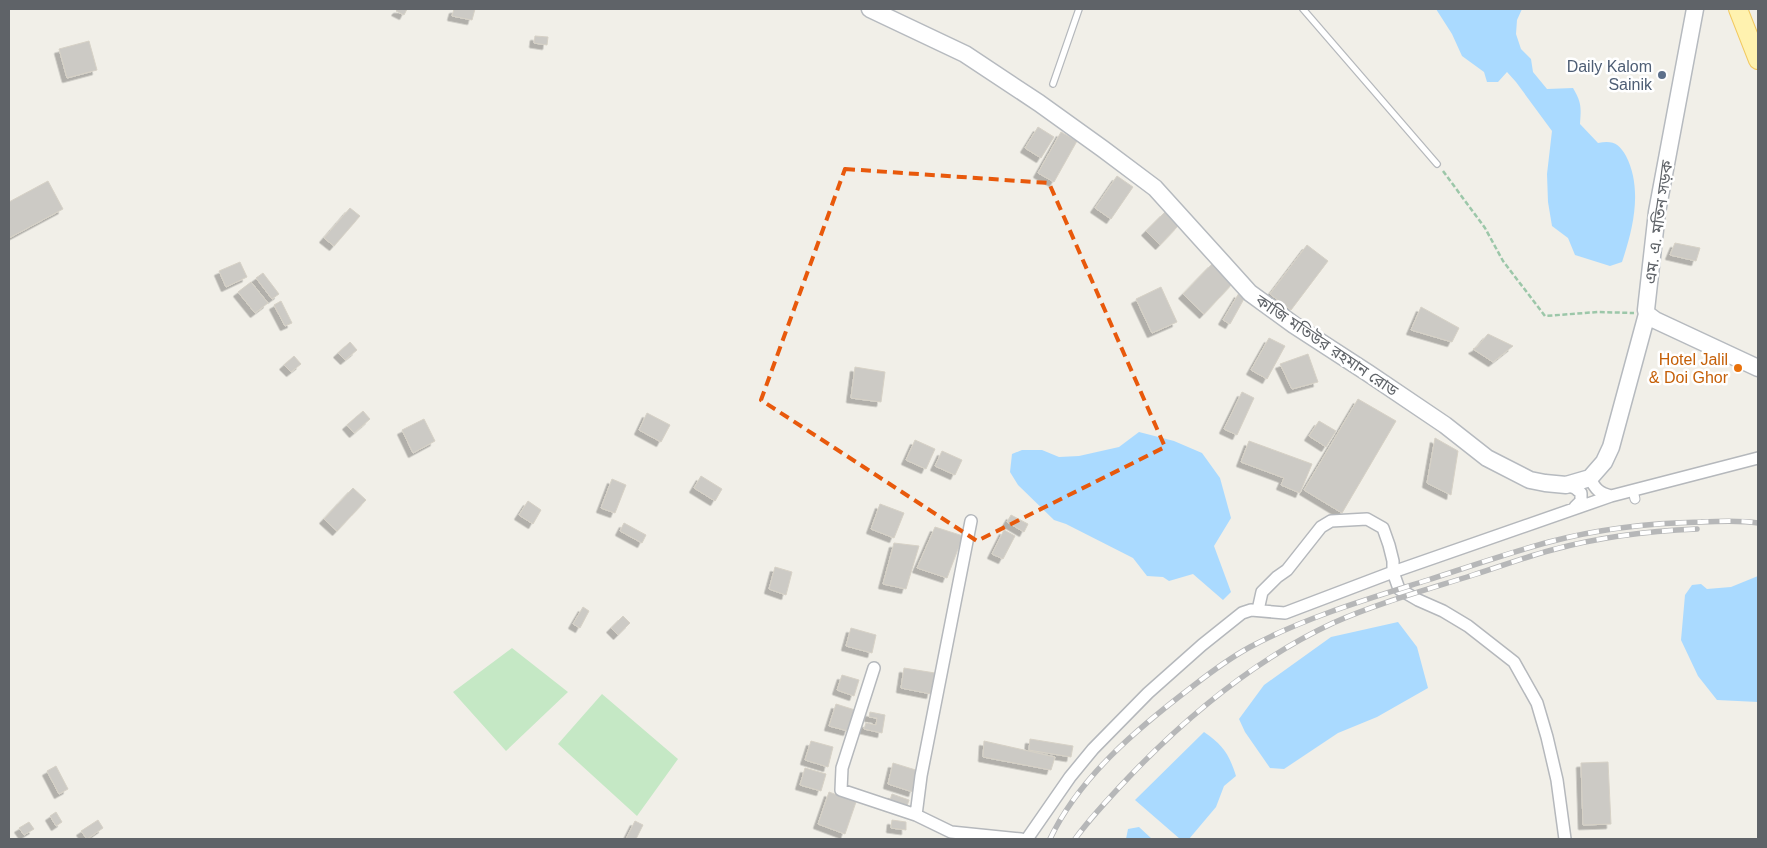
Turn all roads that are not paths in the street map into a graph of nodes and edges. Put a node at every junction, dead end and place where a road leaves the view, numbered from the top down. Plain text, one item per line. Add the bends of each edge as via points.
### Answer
1 (870, 9) edge
2 (1079, 9) edge
3 (1303, 9) edge
4 (1695, 9) edge
5 (1738, 9) edge
6 (1748, 9) edge
7 (1758, 35) edge
8 (1758, 60) edge
9 (1053, 84) dead end
10 (1437, 164) road end
11 (1647, 314) junction
12 (1758, 368) edge
13 (1758, 458) edge
14 (1590, 478) junction
15 (1566, 485) junction
16 (1611, 496) junction
17 (1575, 507) junction
18 (971, 521) dead end
19 (1393, 572) junction
20 (1258, 610) junction
21 (874, 668) dead end
22 (916, 815) junction
23 (1021, 839) edge
24 (1027, 839) edge
25 (1565, 839) edge

1 - 15 main road, কাজি মতিউর রহমান রোড via 965,54 1103,149 1155,188 1250,293 1487,458 1530,480
2 - 9 lane
3 - 10 lane
4 - 11 main road, এম. এ. মতিন সড়ক via 1657,212
5 - 8 main road
6 - 7 main road
11 - 12 main road
11 - 14 main road via 1611,447 1604,462
13 - 16 street via 1634,495
14 - 15 main road, কাজি মতিউর রহমান রোড
14 - 16 street via 1594,488
15 - 17 street via 1581,494 1581,501
16 - 17 street
17 - 19 street
18 - 22 street
19 - 20 street via 1285,613
19 - 20 street via 1383,528 1367,519 1331,521 1321,527 1287,570 1262,592
19 - 25 street via 1399,589 1443,610 1514,662 1537,703 1547,737
20 - 24 street via 1242,613 1148,693 1093,749
21 - 22 street via 842,768 841,790
22 - 23 street via 951,832

